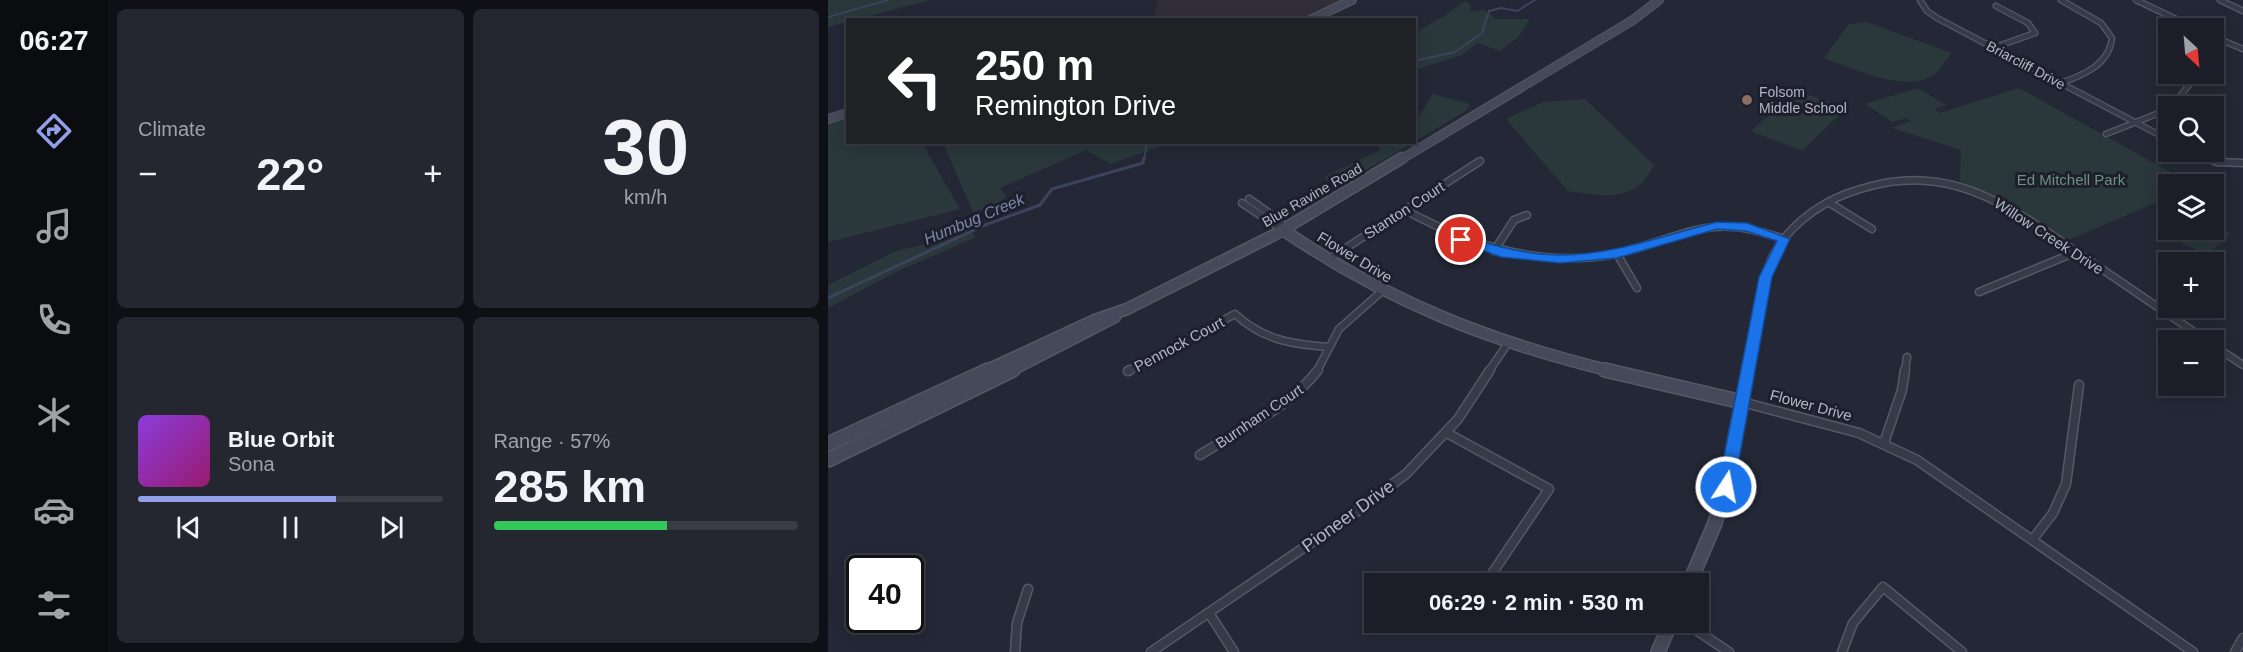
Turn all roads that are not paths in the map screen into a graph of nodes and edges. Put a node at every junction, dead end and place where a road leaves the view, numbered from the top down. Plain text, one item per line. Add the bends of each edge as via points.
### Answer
1 (1352, 0) edge
2 (1659, 0) edge
3 (1920, 0) edge
4 (2061, 0) edge
5 (2136, 0) edge
6 (2220, 0) edge
7 (1996, 6) dead end
8 (2243, 11) edge
9 (1314, 18) edge
10 (2174, 18) edge
11 (2224, 41) edge
12 (1993, 48) junction
13 (2243, 49) edge
14 (2060, 83) junction
15 (2190, 84) edge
16 (2181, 96) edge
17 (846, 114) edge
18 (2158, 114) edge
19 (828, 119) edge
20 (2137, 123) junction
21 (2106, 134) dead end
22 (2158, 134) edge
23 (1480, 161) dead end
24 (2217, 162) edge
25 (2243, 164) edge
26 (1249, 199) dead end
27 (1828, 202) junction
28 (1242, 203) dead end
29 (1405, 210) junction
30 (1527, 215) dead end
31 (1872, 229) dead end
32 (1283, 230) junction
33 (1784, 239) junction
34 (1494, 251) junction
35 (2076, 252) junction
36 (1617, 254) junction
37 (1329, 260) junction
38 (1637, 288) dead end
39 (1382, 291) junction
40 (1979, 292) dead end
41 (1127, 309) junction
42 (2191, 330) edge
43 (1508, 343) junction
44 (1328, 347) junction
45 (2224, 353) edge
46 (1907, 357) dead end
47 (2243, 365) edge
48 (1128, 371) dead end
49 (2079, 385) dead end
50 (1742, 402) junction
51 (1447, 433) junction
52 (1884, 443) junction
53 (828, 444) edge
54 (1200, 455) dead end
55 (828, 460) edge
56 (2033, 540) junction
57 (1492, 573) edge
58 (1694, 573) edge
59 (1028, 589) dead end
60 (1209, 613) junction
61 (1666, 633) edge
62 (1700, 633) edge
63 (2243, 638) edge
64 (1015, 652) edge
65 (1151, 652) edge
66 (1234, 652) edge
67 (1658, 652) edge
68 (1728, 652) edge
69 (1842, 652) edge
70 (1962, 652) edge
71 (2193, 652) edge
72 (2235, 652) edge

1 - 9 main road
2 - 32 main road, Blue Ravine Road
3 - 12 street, Briarcliff Drive via 1937,18
4 - 14 street via 2099,22 2109,32 2113,44 2090,73
5 - 10 street
6 - 8 street
7 - 12 street via 2030,25 2035,33
11 - 13 street
12 - 14 street, Briarcliff Drive
14 - 20 street, Briarcliff Drive
15 - 16 street
17 - 19 main road
18 - 20 street
20 - 21 street
20 - 22 street, Briarcliff Drive
23 - 29 street, Stanton Court
24 - 25 street
26 - 32 street, Flower Drive via 1280,221
27 - 31 street
27 - 33 street, Willow Creek Drive via 1807,215
27 - 35 street, Willow Creek Drive via 1884,181 1942,182 2003,204
28 - 32 street, Flower Drive
29 - 34 street via 1461,240
29 - 37 street, Stanton Court
30 - 34 street via 1514,220
32 - 37 main road, Flower Drive
32 - 41 main road, Blue Ravine Road
33 - 36 street via 1747,227 1717,225
33 - 50 street, Willow Creek Drive via 1765,277
34 - 36 street via 1560,259
35 - 40 street
35 - 42 street, Willow Creek Drive
36 - 38 street
37 - 39 main road, Flower Drive
39 - 43 main road, Flower Drive
39 - 44 street, Burnham Court via 1344,324
41 - 53 main road, Blue Ravine Road via 1095,320
41 - 55 main road, Blue Ravine Road via 1101,326
43 - 50 main road, Flower Drive
43 - 51 street, Pioneer Drive
44 - 48 street, Pennock Court via 1268,339 1235,314
44 - 54 street, Burnham Court via 1321,366 1298,393
45 - 47 street
46 - 52 street via 1898,408
49 - 56 street via 2066,484 2053,513
50 - 52 street, Flower Drive via 1834,425
50 - 58 main road, Willow Creek Drive via 1726,487
51 - 57 street via 1549,489
51 - 60 street, Pioneer Drive via 1375,498
52 - 56 street, Flower Drive via 1942,476
56 - 71 street, Flower Drive
59 - 64 street via 1017,623
60 - 65 street, Pioneer Drive
60 - 66 street
61 - 67 main road
62 - 68 street
63 - 72 street
69 - 70 street via 1853,623 1883,587

